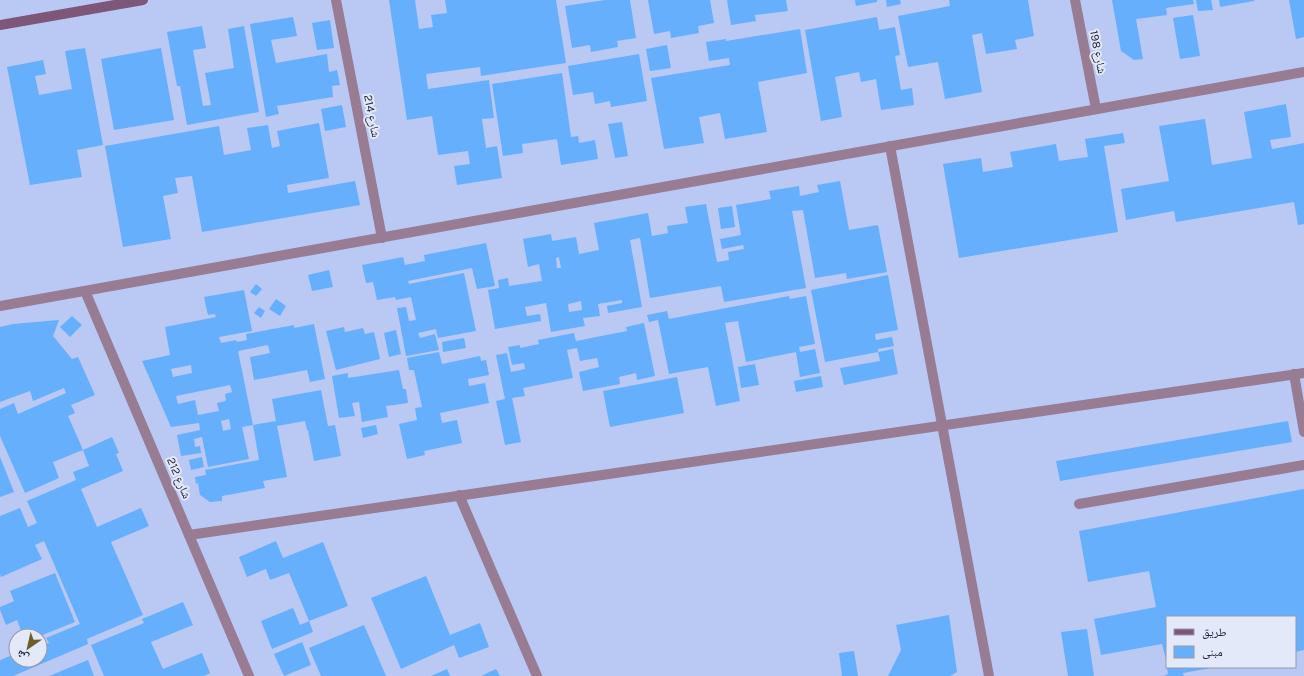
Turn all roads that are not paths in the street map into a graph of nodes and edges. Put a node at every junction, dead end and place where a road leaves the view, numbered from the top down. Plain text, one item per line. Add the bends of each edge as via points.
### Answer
1 (142, 0) edge
2 (336, 0) edge
3 (1075, 0) edge
4 (0, 25) edge
5 (1304, 72) edge
6 (1096, 109) junction
7 (890, 146) junction
8 (382, 238) junction
9 (85, 291) junction
10 (0, 306) edge
11 (1299, 374) edge
12 (942, 425) junction
13 (1304, 432) edge
14 (1304, 466) edge
15 (460, 495) junction
16 (1079, 504) dead end
17 (189, 535) junction
18 (249, 676) edge
19 (537, 676) edge
20 (989, 676) edge

1 - 4 main road
2 - 8 street, 214 شارع
3 - 6 street, شارع 198
5 - 6 street
6 - 7 street
7 - 8 street
7 - 12 street
8 - 9 street
9 - 10 street
9 - 17 street, 212 شارع
11 - 12 street
11 - 13 street
12 - 15 street
12 - 20 street
14 - 16 street
15 - 17 street
15 - 19 street
17 - 18 street, 212 شارع

